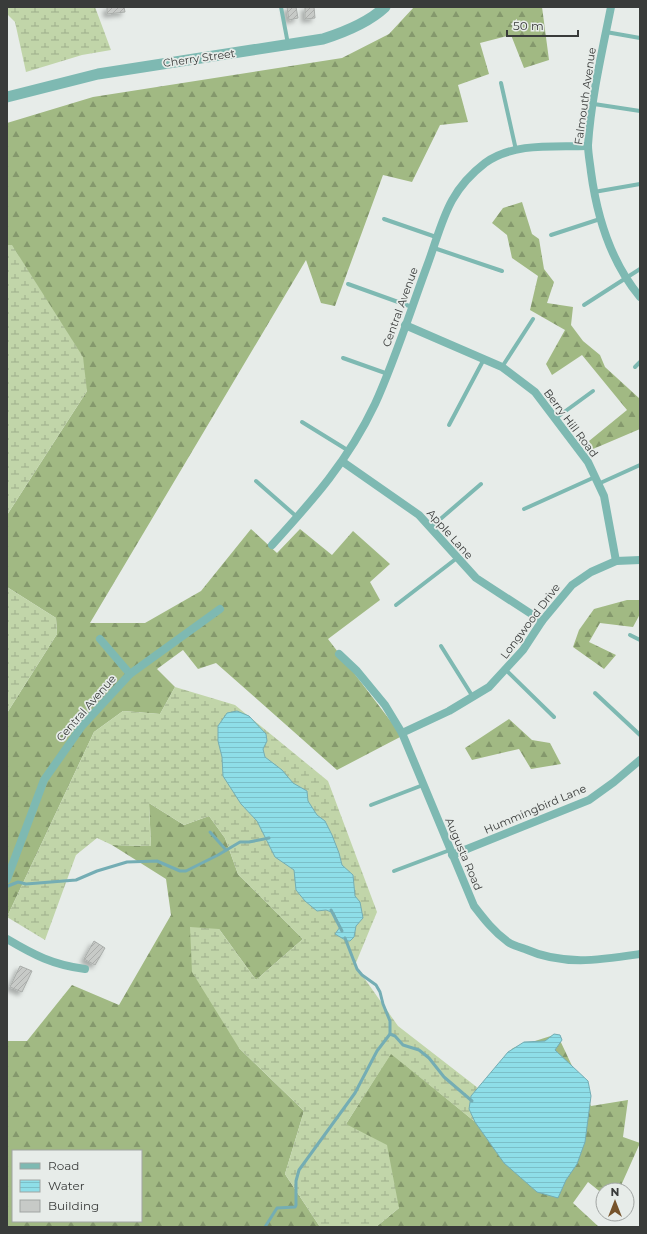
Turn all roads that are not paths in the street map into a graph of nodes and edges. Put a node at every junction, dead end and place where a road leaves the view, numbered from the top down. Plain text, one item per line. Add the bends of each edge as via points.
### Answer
1 (281, 7) edge
2 (385, 7) edge
3 (611, 7) edge
4 (606, 32) junction
5 (640, 38) edge
6 (288, 45) junction
7 (501, 84) dead end
8 (7, 97) edge
9 (594, 104) junction
10 (640, 111) edge
11 (588, 146) junction
12 (516, 150) junction
13 (640, 184) edge
14 (594, 192) junction
15 (384, 219) dead end
16 (600, 219) junction
17 (551, 235) dead end
18 (436, 237) junction
19 (434, 248) junction
20 (640, 269) edge
21 (502, 272) dead end
22 (626, 278) junction
23 (348, 284) dead end
24 (640, 297) edge
25 (584, 305) dead end
26 (412, 308) junction
27 (533, 320) dead end
28 (405, 325) junction
29 (343, 358) dead end
30 (484, 359) junction
31 (640, 362) edge
32 (502, 367) junction
33 (636, 367) dead end
34 (388, 374) junction
35 (593, 392) dead end
36 (556, 418) junction
37 (302, 422) dead end
38 (449, 425) dead end
39 (350, 452) junction
40 (343, 462) junction
41 (640, 465) edge
42 (597, 480) junction
43 (256, 481) dead end
44 (481, 484) dead end
45 (524, 509) dead end
46 (297, 517) junction
47 (430, 528) junction
48 (272, 545) dead end
49 (457, 558) junction
50 (640, 560) edge
51 (616, 562) junction
52 (396, 605) dead end
53 (220, 608) dead end
54 (542, 620) junction
55 (630, 635) dead end
56 (100, 639) dead end
57 (640, 640) edge
58 (441, 646) dead end
59 (339, 654) dead end
60 (506, 670) junction
61 (130, 674) junction
62 (594, 693) dead end
63 (473, 697) junction
64 (554, 717) dead end
65 (402, 733) junction
66 (640, 735) edge
67 (640, 761) edge
68 (423, 785) junction
69 (371, 805) dead end
70 (451, 852) junction
71 (394, 871) dead end
72 (7, 879) edge
73 (7, 938) edge
74 (640, 954) edge
75 (85, 969) dead end

1 - 6 lane
2 - 6 street, Cherry Street via 376,15 342,33
3 - 4 street, Falmouth Avenue
4 - 5 lane
4 - 9 street, Falmouth Avenue
6 - 8 street, Cherry Street via 98,74
7 - 12 lane
9 - 10 lane
9 - 11 street, Falmouth Avenue
11 - 12 street, Central Avenue
11 - 14 street, Falmouth Avenue
12 - 18 street, Central Avenue via 486,162 466,181 451,200
13 - 14 lane
14 - 16 street, Falmouth Avenue
15 - 18 lane
16 - 17 lane
16 - 22 street, Falmouth Avenue via 609,246
18 - 19 street, Central Avenue
19 - 21 lane
19 - 26 street, Central Avenue
20 - 22 lane
22 - 24 street, Falmouth Avenue
22 - 25 lane
23 - 26 lane
26 - 28 street, Central Avenue
27 - 32 lane
28 - 30 street, Berry Hill Road
28 - 34 street, Central Avenue
29 - 34 lane
30 - 32 street, Berry Hill Road
30 - 38 lane
31 - 33 lane
32 - 36 street, Berry Hill Road via 535,392
34 - 39 street, Central Avenue
35 - 36 lane
36 - 42 street, Berry Hill Road via 588,462
37 - 39 lane
39 - 40 street, Central Avenue
40 - 46 street, Central Avenue
40 - 47 street, Apple Lane via 419,515
41 - 42 lane
42 - 45 lane
42 - 51 street, Berry Hill Road via 604,496
43 - 46 lane
44 - 47 lane
46 - 48 street, Central Avenue
47 - 49 street, Apple Lane
49 - 52 lane
49 - 54 street, Apple Lane via 476,578
50 - 51 street, Longwood Drive
51 - 54 street, Longwood Drive via 591,572 572,585
53 - 61 street, Central Avenue
54 - 60 street, Longwood Drive via 523,650
55 - 57 lane
56 - 61 street
58 - 63 lane
59 - 65 street, Augusta Road via 357,671 384,704
60 - 63 street, Longwood Drive via 489,687
60 - 64 lane
61 - 72 street, Central Avenue via 82,726 44,780
62 - 66 lane
63 - 65 street, Longwood Drive
65 - 68 street, Augusta Road
67 - 70 street, Hummingbird Lane via 588,800
68 - 69 lane
68 - 70 street, Augusta Road
70 - 71 lane
70 - 74 street, Augusta Road via 474,906 485,921 508,943 557,960 594,960
73 - 75 street via 35,956 61,966

